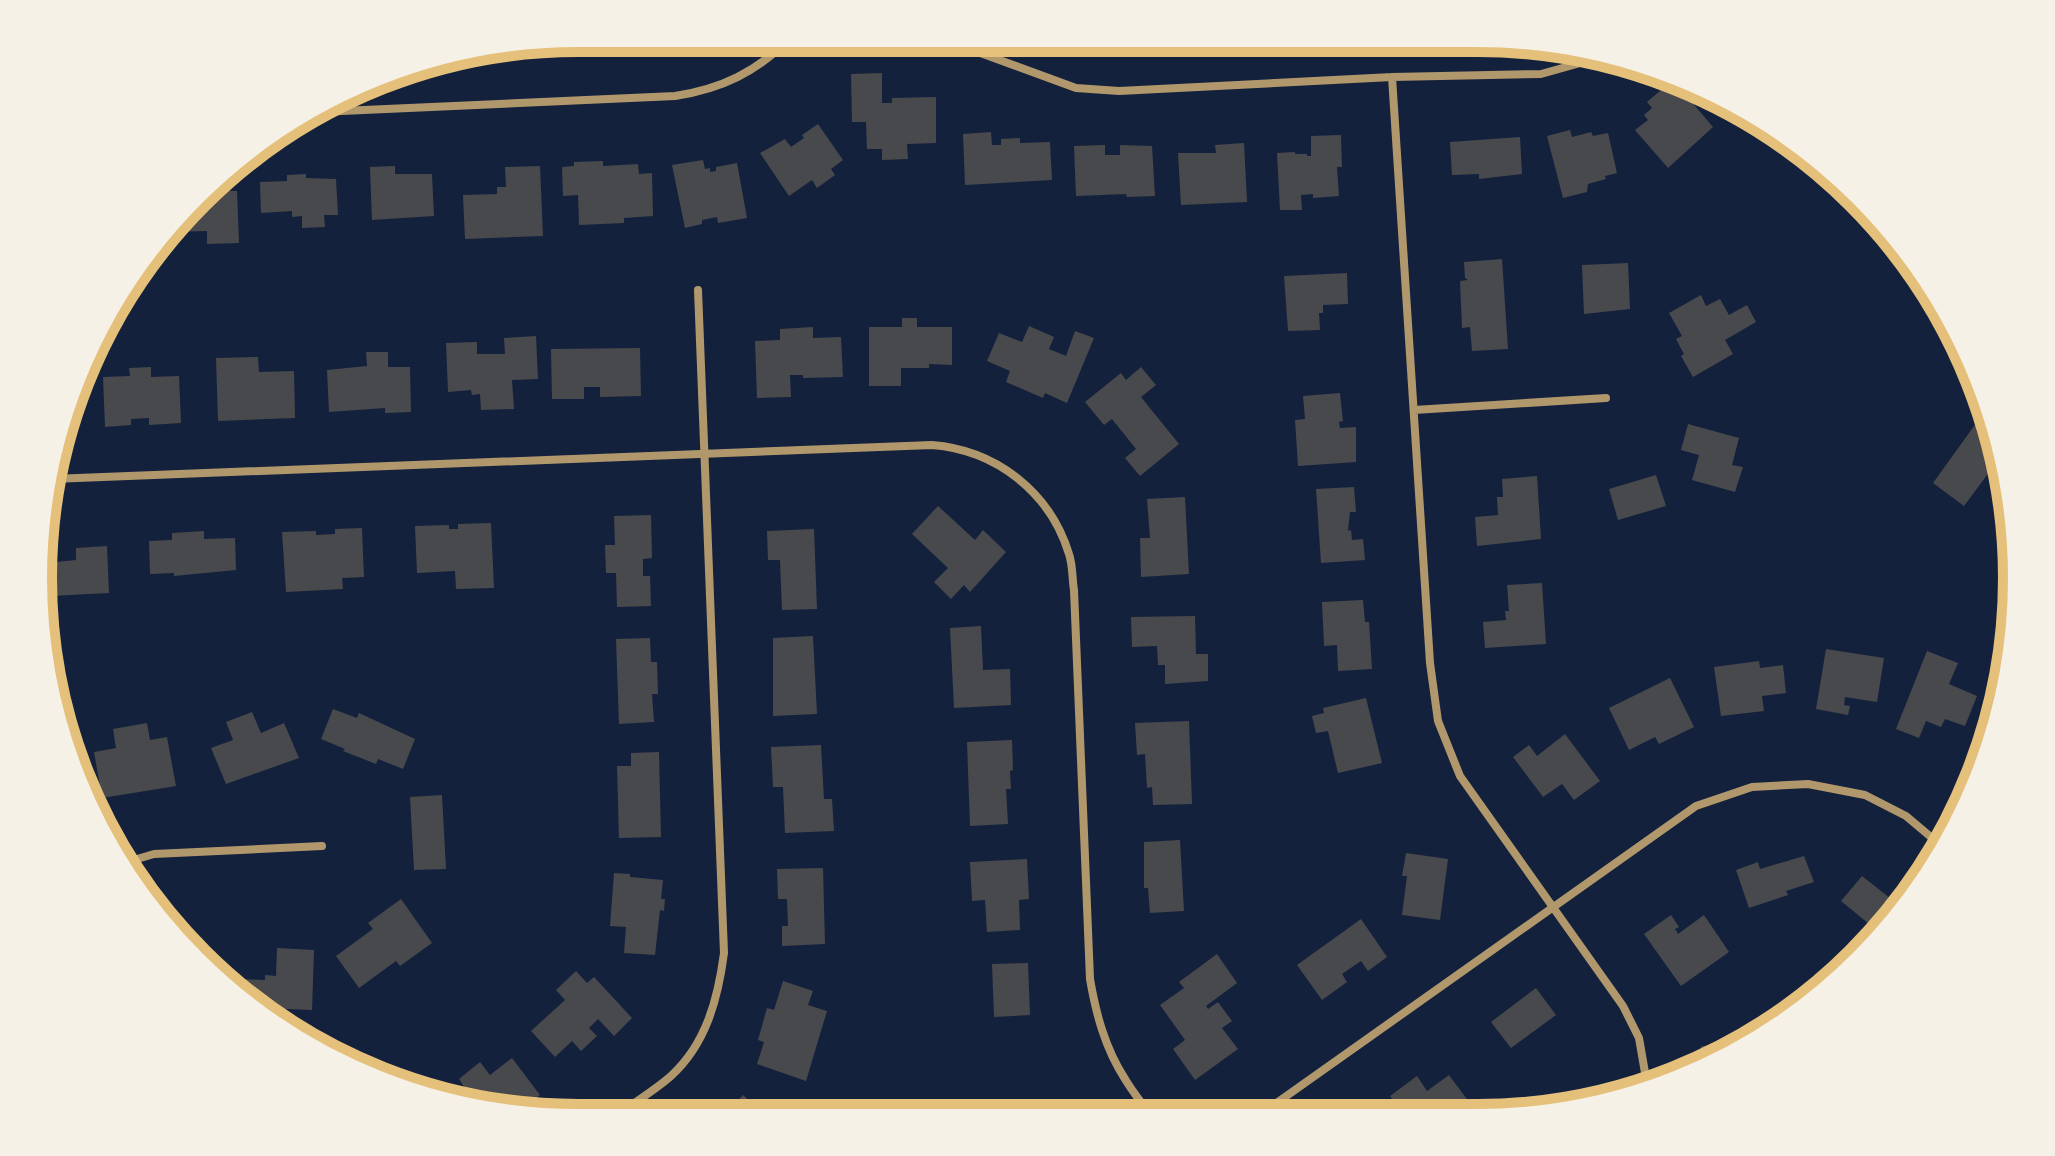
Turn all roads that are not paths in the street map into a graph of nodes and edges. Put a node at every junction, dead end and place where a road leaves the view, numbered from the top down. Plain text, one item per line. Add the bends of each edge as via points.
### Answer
1 (774, 52) edge
2 (977, 52) edge
3 (1582, 63) edge
4 (1392, 77) junction
5 (335, 111) edge
6 (698, 290) dead end
7 (1606, 398) dead end
8 (1414, 410) junction
9 (704, 454) junction
10 (61, 479) edge
11 (1934, 839) edge
12 (322, 846) dead end
13 (134, 860) edge
14 (1551, 906) junction
15 (1646, 1076) edge
16 (633, 1104) edge
17 (1142, 1104) edge
18 (1275, 1104) edge

1 - 5 street via 754,70 697,93
2 - 4 street via 1076,88 1119,91
3 - 4 street via 1541,74
4 - 8 street
6 - 9 street
7 - 8 street
8 - 14 street via 1438,721 1460,776
9 - 10 street
9 - 16 street via 724,953 720,988 693,1049 671,1076
9 - 17 street via 943,446 989,459 1009,471 1056,522 1072,567 1090,979 1108,1050
11 - 14 street via 1906,816 1865,795 1808,784 1752,787 1696,806
12 - 13 street via 154,854
14 - 15 street via 1623,1006 1639,1038
14 - 18 street

